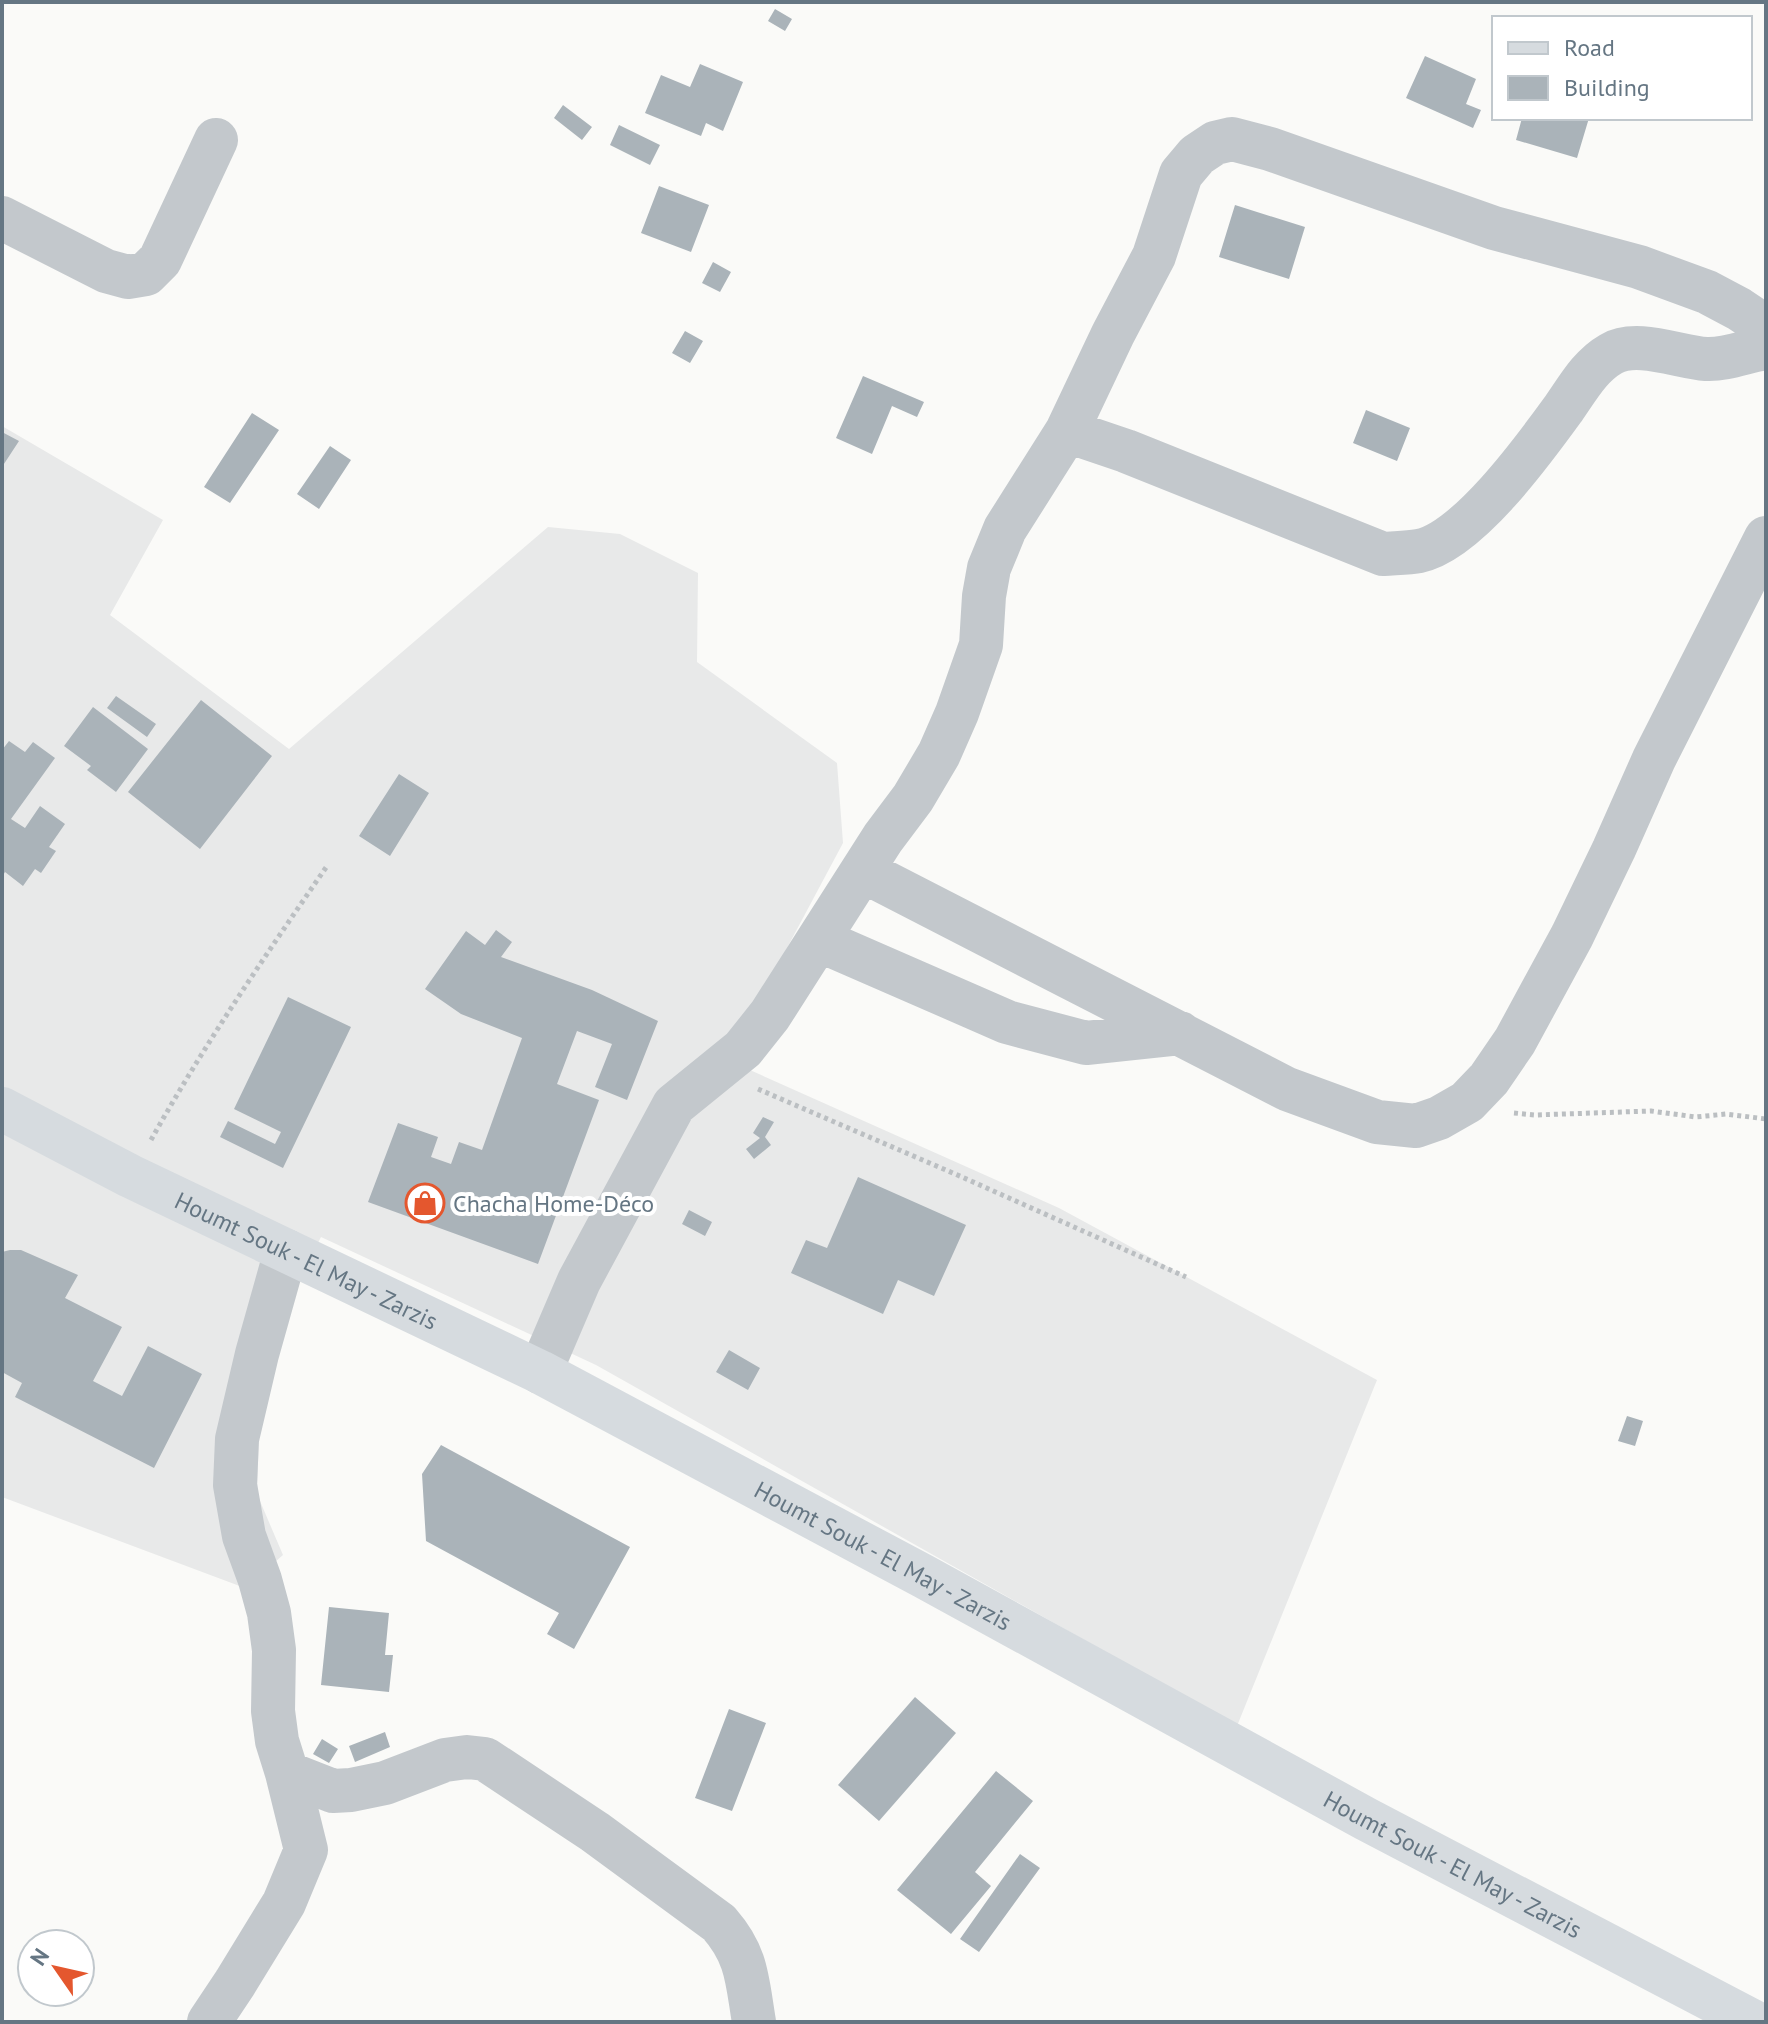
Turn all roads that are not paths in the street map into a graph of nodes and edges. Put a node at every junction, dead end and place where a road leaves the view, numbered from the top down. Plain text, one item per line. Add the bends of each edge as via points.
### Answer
1 (216, 140) dead end
2 (2, 218) edge
3 (1766, 327) edge
4 (1766, 348) edge
5 (1067, 431) junction
6 (1766, 538) edge
7 (863, 871) junction
8 (819, 940) junction
9 (1180, 1033) junction
10 (2, 1109) edge
11 (286, 1251) junction
12 (540, 1372) junction
13 (287, 1773) junction
14 (333, 1791) junction
15 (299, 1824) junction
16 (209, 2022) edge
17 (754, 2022) edge
18 (1754, 2022) edge

1 - 2 street via 160,260 146,274 128,277 106,271
3 - 5 street via 1707,292 1639,267 1494,228 1232,139 1197,155 1181,174 1154,256
4 - 5 street via 1709,360 1634,347 1614,352 1593,367 1490,502 1454,535 1422,551 1383,554
5 - 7 street via 1005,529 989,568 981,645 939,754
6 - 9 street via 1572,936 1515,1041 1467,1102 1416,1126 1377,1122 1287,1089
7 - 8 street
7 - 9 street
8 - 9 street via 1007,1022 1086,1043
8 - 12 street via 743,1049 674,1105 579,1281
10 - 11 main road, Houmt Souk - El May - Zarzis
11 - 12 main road, Houmt Souk - El May - Zarzis
11 - 13 street via 237,1439 235,1485 244,1536 269,1613 273,1711
12 - 18 main road, Houmt Souk - El May - Zarzis via 1366,1819
13 - 14 street
13 - 15 street
14 - 15 street via 317,1799
14 - 17 street via 385,1783 445,1760 485,1759 719,1923 744,1964
15 - 16 street via 306,1850 284,1903

